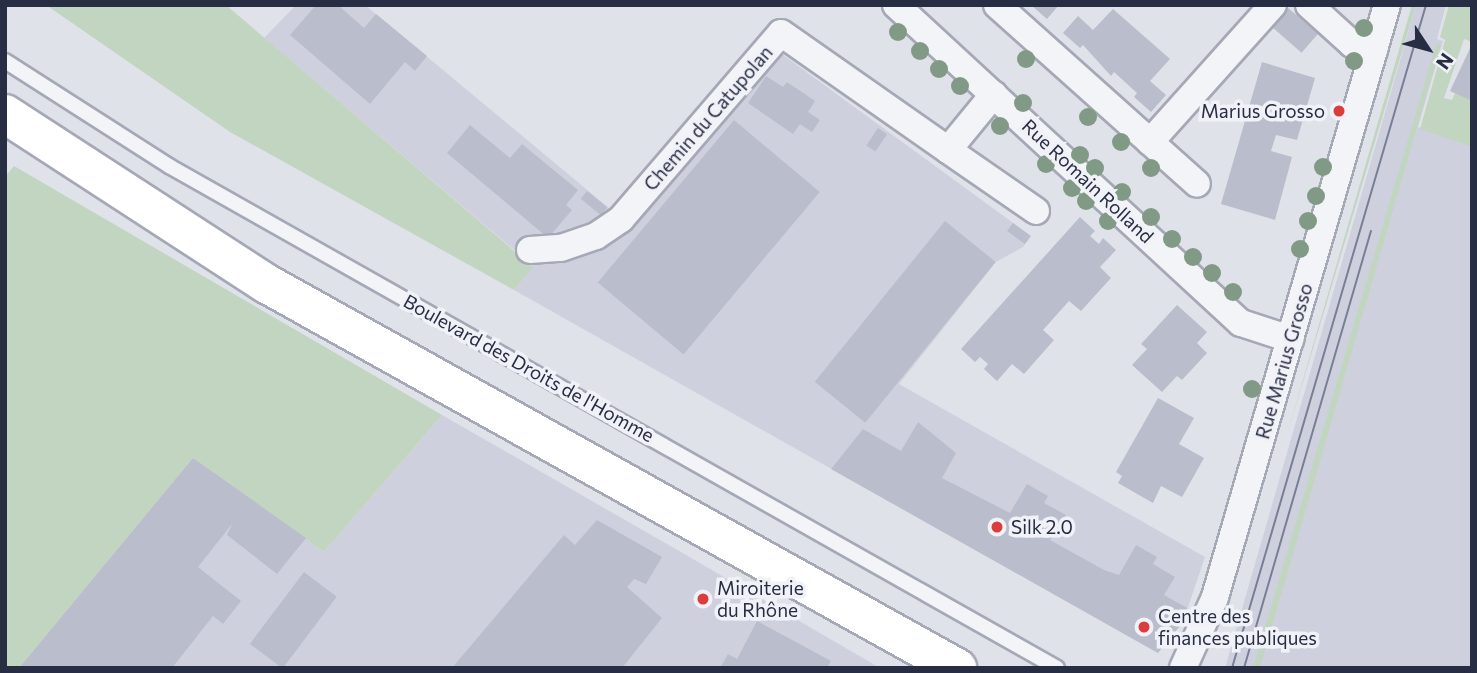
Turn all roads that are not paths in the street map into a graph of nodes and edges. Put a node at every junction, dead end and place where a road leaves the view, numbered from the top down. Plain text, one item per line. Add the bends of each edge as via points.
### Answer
1 (896, 5) edge
2 (997, 5) edge
3 (1273, 5) edge
4 (1309, 5) edge
5 (1387, 5) edge
6 (1374, 50) junction
7 (5, 61) edge
8 (994, 94) junction
9 (5, 114) edge
10 (1150, 142) junction
11 (948, 150) junction
12 (1196, 184) dead end
13 (1036, 211) dead end
14 (530, 250) dead end
15 (1290, 339) junction
16 (957, 668) edge
17 (1057, 668) edge
18 (1183, 668) edge

1 - 8 street, Rue Romain Rolland
2 - 10 street
3 - 10 street
4 - 6 street via 1352,44
5 - 6 street, Rue Marius Grosso
6 - 15 street, Rue Marius Grosso
7 - 17 lane, Boulevard des Droits de l'Homme via 169,166
8 - 11 street
8 - 15 street, Rue Romain Rolland via 1241,323
9 - 16 main road via 267,284
10 - 12 street
11 - 13 street, Chemin du Catupolan
11 - 14 street, Chemin du Catupolan via 781,33 621,219 596,236 561,248
15 - 18 street, Rue Marius Grosso via 1215,597

